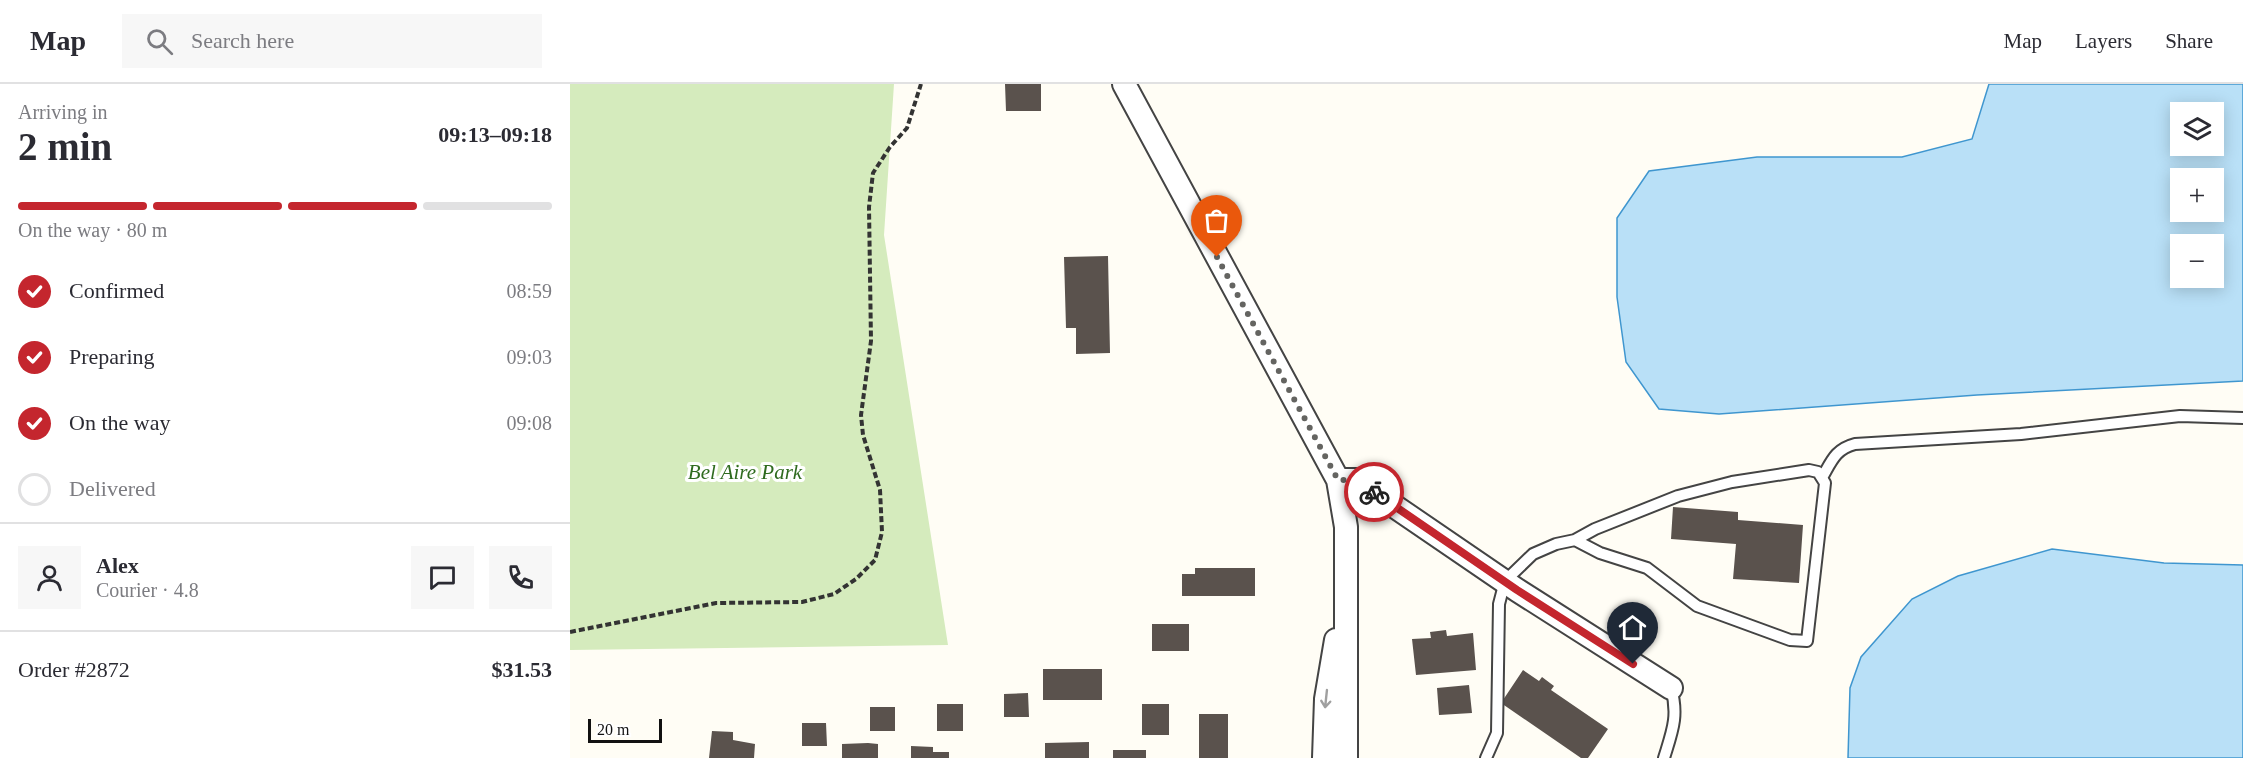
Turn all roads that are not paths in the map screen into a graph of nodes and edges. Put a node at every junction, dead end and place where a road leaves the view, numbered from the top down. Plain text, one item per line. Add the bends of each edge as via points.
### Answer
1 (1124, 84) edge
2 (2243, 418) edge
3 (1823, 476) junction
4 (1338, 480) junction
5 (1575, 540) junction
6 (1347, 579) junction
7 (1505, 581) junction
8 (1671, 688) joint
9 (1324, 758) edge
10 (1346, 758) edge
11 (1486, 758) edge
12 (1664, 758) edge

1 - 4 street
2 - 3 lane via 2180,416 2021,434 1854,444 1836,453
3 - 5 lane via 1809,470 1783,472 1678,496
3 - 5 lane via 1826,492 1807,641 1790,640 1697,606 1647,568 1600,553
4 - 6 street via 1346,527
4 - 7 street via 1356,480
5 - 7 lane via 1533,554
6 -> 9 street via 1326,699
6 - 10 street
7 - 8 street
7 - 11 lane via 1499,604 1497,733
8 - 12 lane via 1677,706

